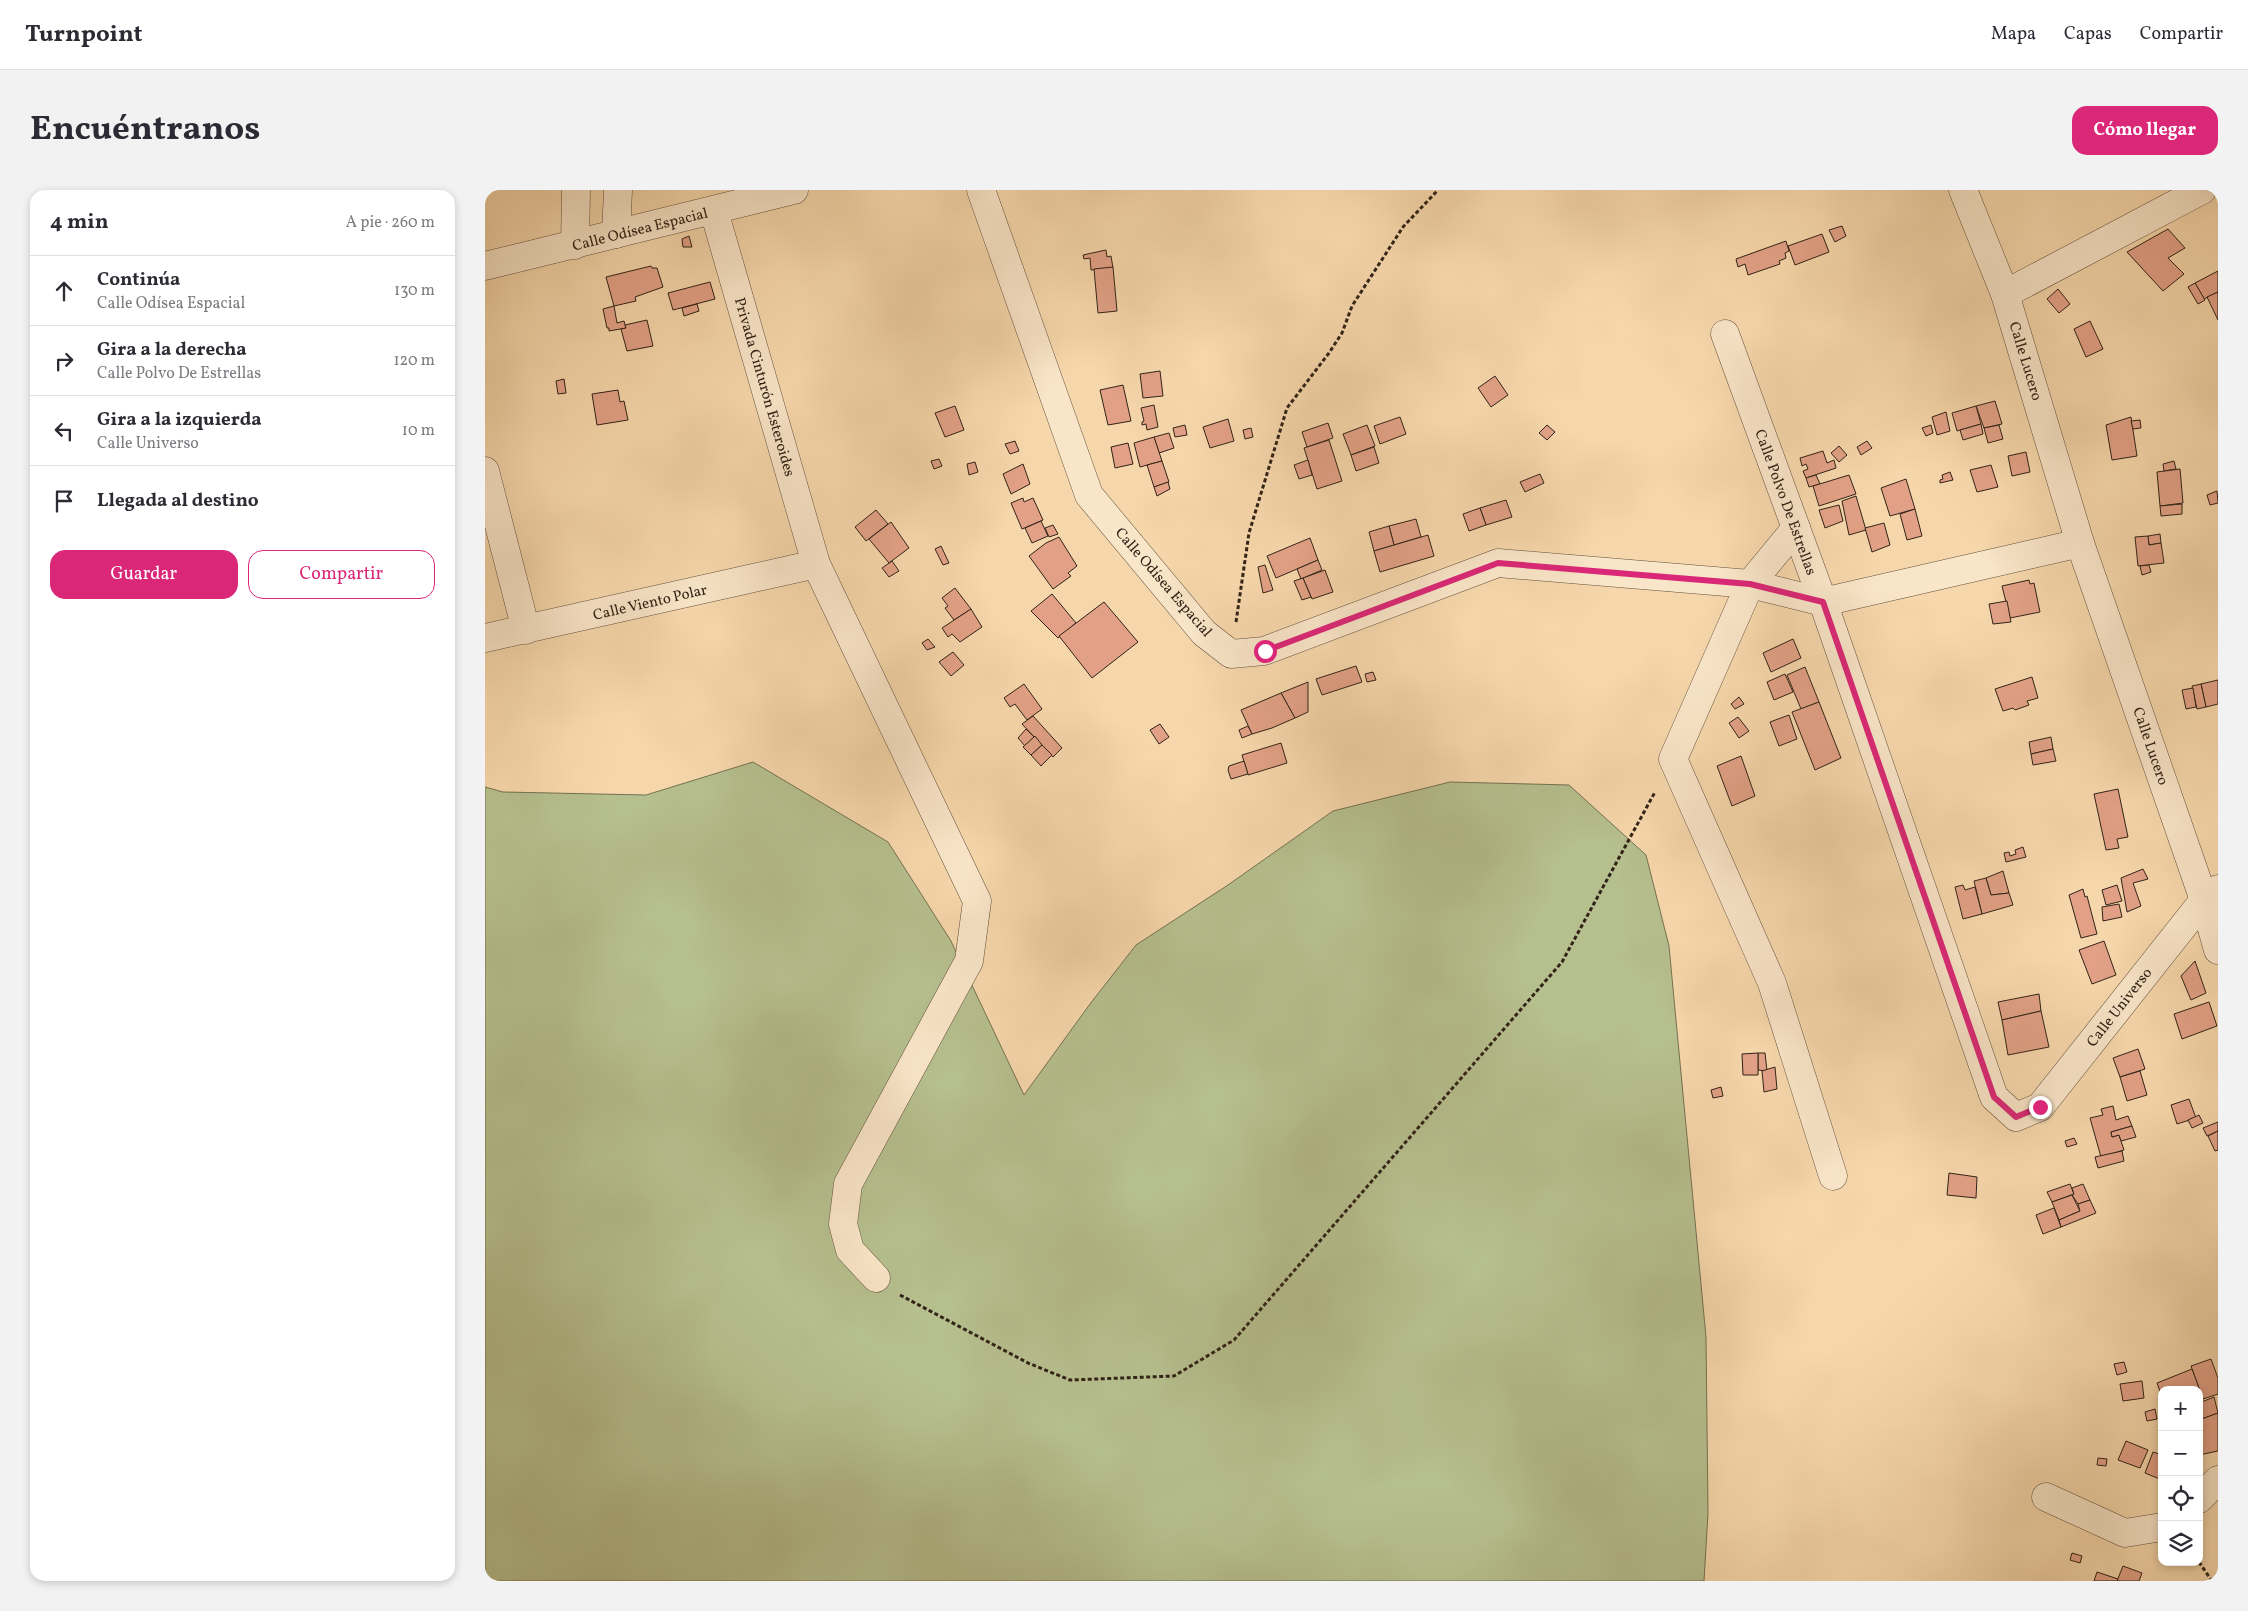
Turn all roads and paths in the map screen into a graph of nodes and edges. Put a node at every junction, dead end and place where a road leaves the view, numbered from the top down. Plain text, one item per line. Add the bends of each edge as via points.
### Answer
1 (576, 190) edge
2 (618, 190) edge
3 (794, 190) edge
4 (981, 190) edge
5 (1438, 190) edge
6 (1963, 190) edge
7 (2202, 190) edge
8 (714, 211) junction
9 (615, 234) junction
10 (575, 245) junction
11 (485, 266) edge
12 (2005, 294) junction
13 (1725, 334) dead end
14 (485, 471) edge
15 (1796, 528) junction
16 (2080, 543) junction
17 (816, 564) junction
18 (1750, 584) junction
19 (1823, 602) junction
20 (526, 630) junction
21 (485, 638) edge
22 (1231, 654) junction
23 (1673, 759) junction
24 (2211, 894) edge
25 (2218, 950) edge
26 (2016, 1117) joint
27 (1833, 1176) dead end
28 (876, 1278) joint
29 (2218, 1480) edge
30 (2203, 1495) edge
31 (2046, 1497) dead end
32 (2158, 1528) edge
33 (2202, 1566) edge
34 (2212, 1581) edge

1 - 10 street
2 - 9 street
3 - 8 street, Calle Odísea Espacial
4 - 22 street, Calle Odísea Espacial via 1089,495 1205,633
5 - 22 path via 1403,227 1352,306 1342,333 1287,408 1249,533
6 - 12 street, Calle Lucero
7 - 12 street
8 - 9 street, Calle Odísea Espacial
8 - 17 street, Privada Cinturón Esteroides
9 - 10 street, Calle Odísea Espacial
10 - 11 street, Calle Odísea Espacial
12 - 16 street, Calle Lucero
13 - 15 street, Calle Polvo De Estrellas
14 - 20 street
15 - 18 street
15 - 19 street, Calle Polvo De Estrellas
16 - 19 street
16 - 24 street, Calle Lucero
17 - 20 street, Calle Viento Polar
17 - 28 street, Privada Cinturón Esteroides via 977,901 969,961 848,1184 843,1224 850,1250
18 - 19 street
18 - 22 street via 1498,563 1265,651
18 - 23 street
19 - 26 street, Calle Polvo De Estrellas via 1994,1097
20 - 21 street, Calle Viento Polar
23 - 27 street via 1773,983
23 - 28 path via 1563,962 1234,1340 1174,1376 1070,1380 1028,1363 949,1322
24 - 25 street, Calle Lucero
24 - 26 street, Calle Universo via 2040,1107
29 - 30 street
31 - 32 street via 2125,1533
33 - 34 path

